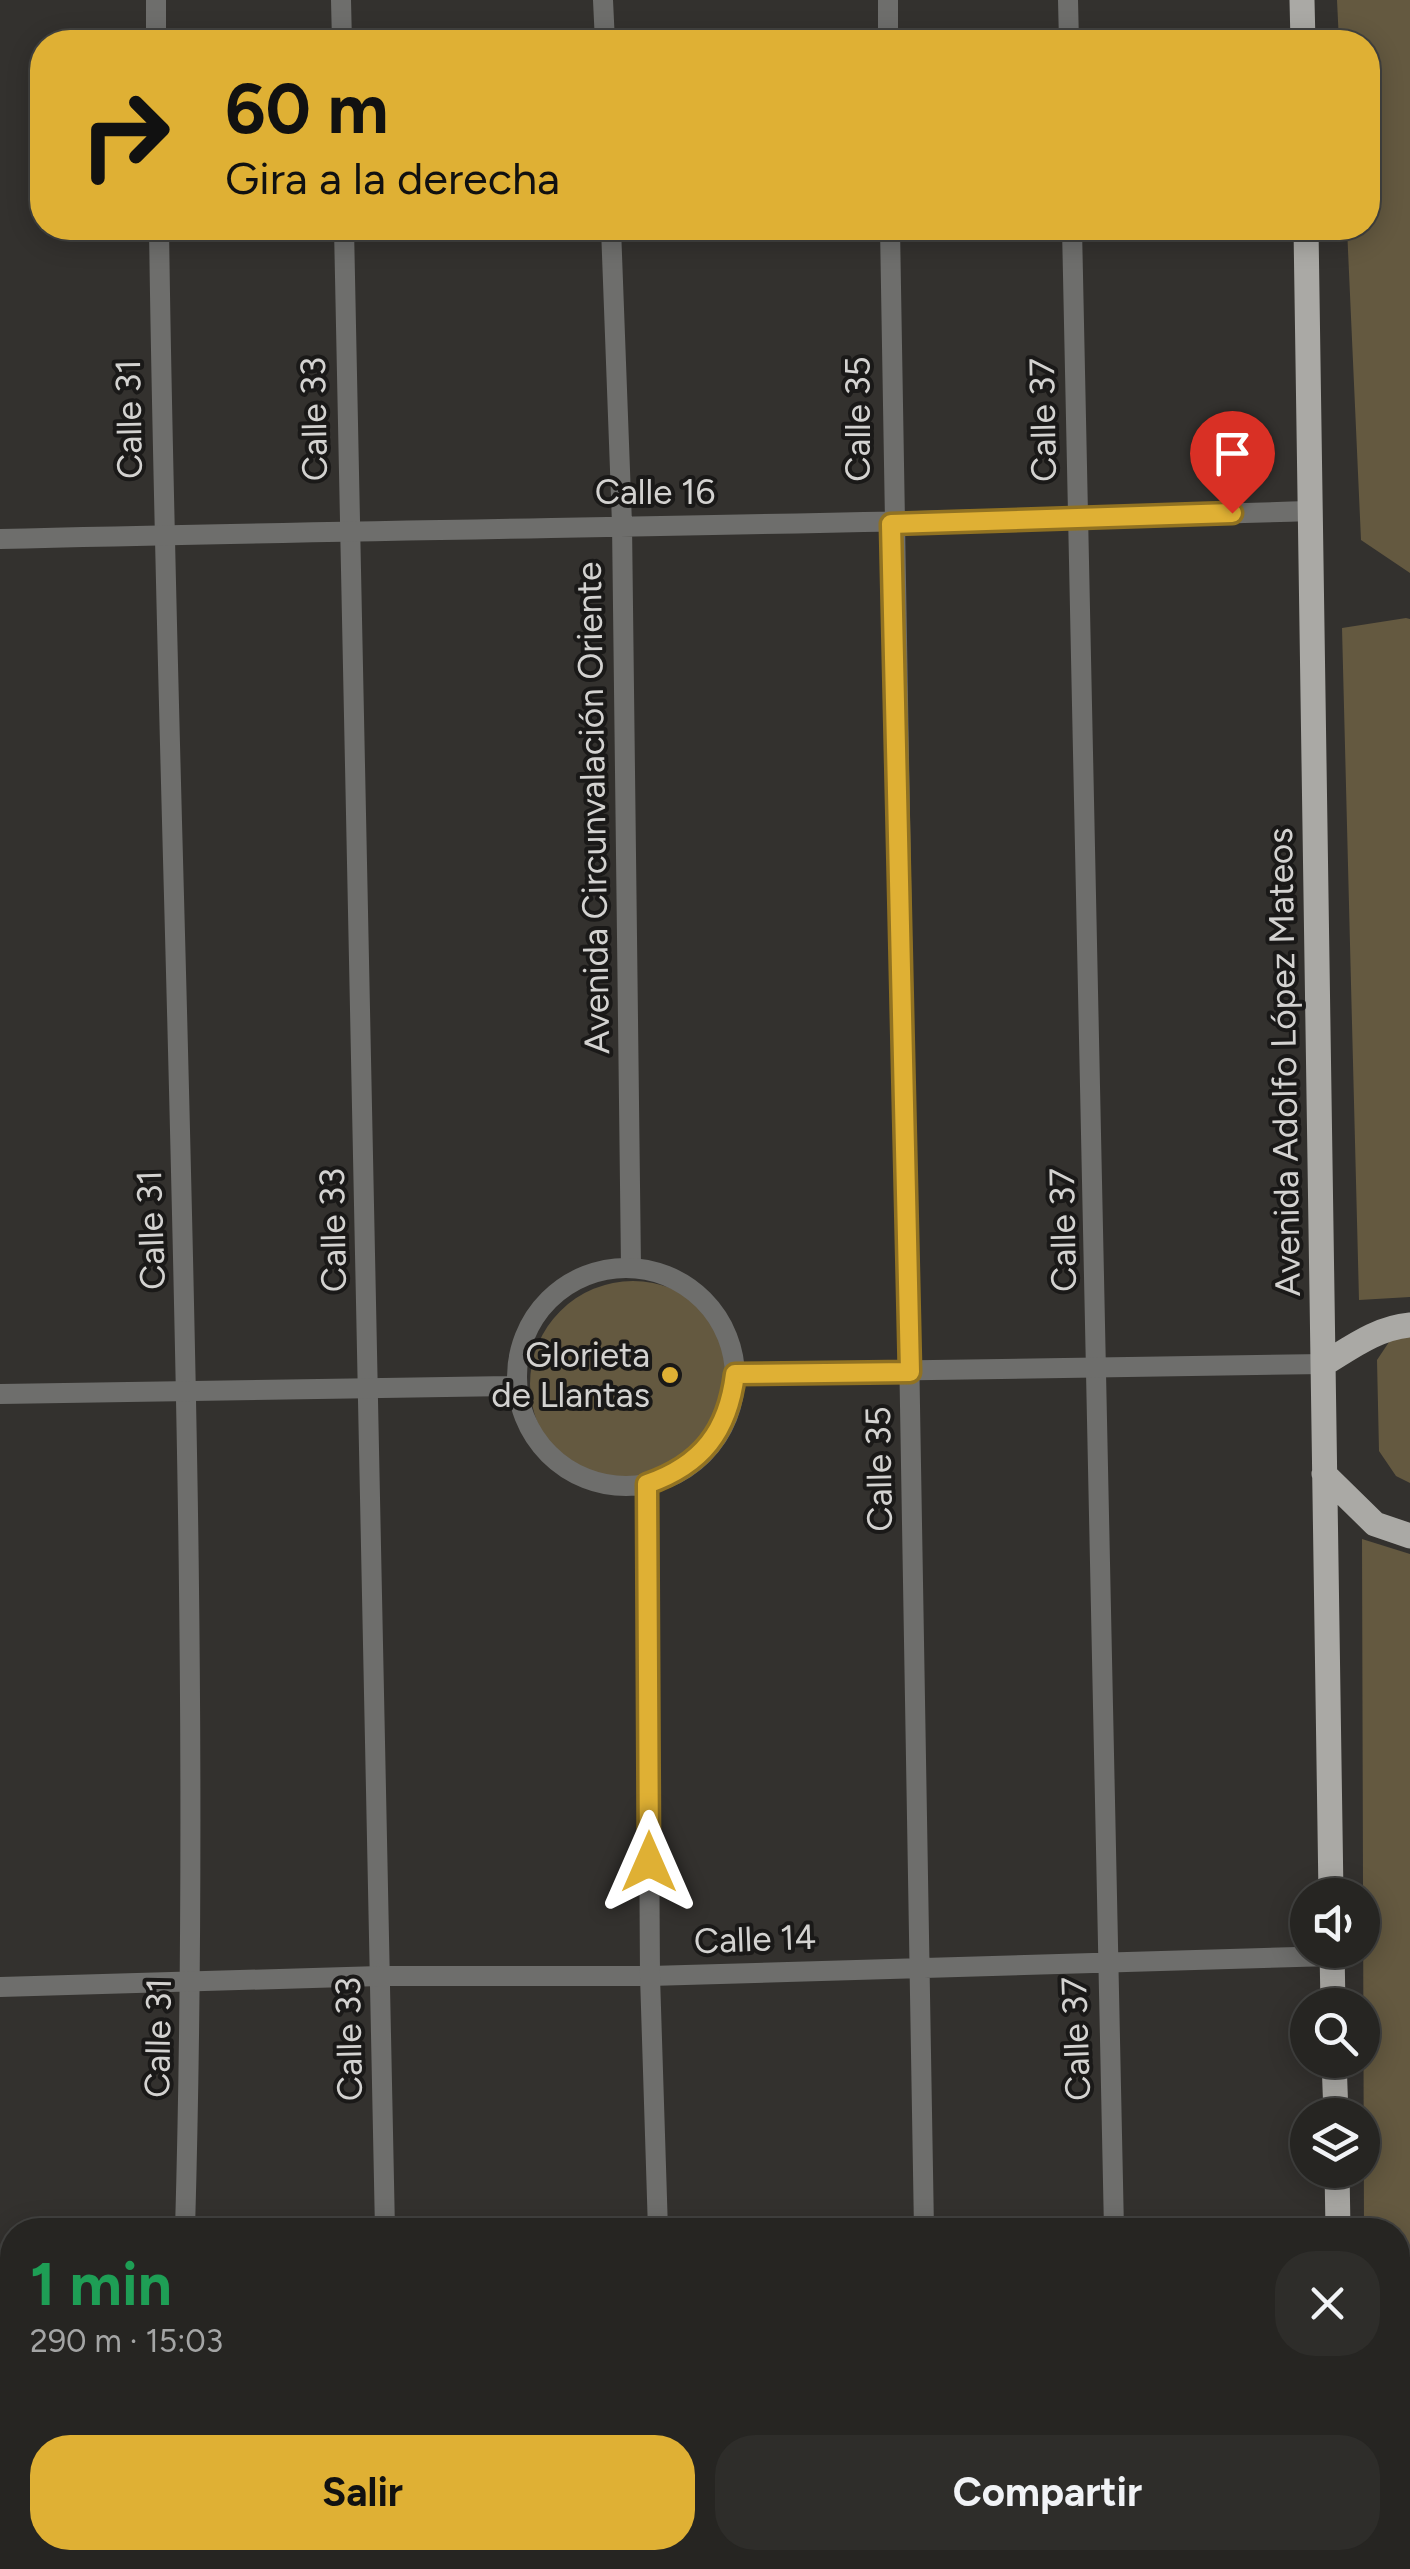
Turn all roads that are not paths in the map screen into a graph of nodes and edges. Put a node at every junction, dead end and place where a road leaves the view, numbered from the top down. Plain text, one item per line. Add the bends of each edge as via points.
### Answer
1 (156, 0) edge
2 (341, 0) edge
3 (603, 0) edge
4 (888, 0) edge
5 (1068, 0) edge
6 (1302, 0) edge
7 (156, 30) edge
8 (342, 30) edge
9 (604, 30) edge
10 (888, 30) edge
11 (1069, 30) edge
12 (1302, 30) edge
13 (159, 240) edge
14 (344, 240) edge
15 (612, 240) edge
16 (890, 240) edge
17 (1072, 240) edge
18 (1306, 240) edge
19 (1310, 510) junction
20 (1077, 518) junction
21 (622, 524) junction
22 (891, 524) junction
23 (348, 531) junction
24 (163, 535) junction
25 (0, 540) edge
26 (630, 1267) junction
27 (1410, 1325) edge
28 (1324, 1364) junction
29 (1099, 1369) junction
30 (910, 1372) junction
31 (735, 1374) junction
32 (516, 1386) junction
33 (370, 1388) junction
34 (188, 1391) junction
35 (0, 1394) edge
36 (1324, 1474) junction
37 (647, 1484) junction
38 (1410, 1536) edge
39 (1331, 1878) edge
40 (1290, 1954) edge
41 (1107, 1960) junction
42 (916, 1966) junction
43 (380, 1976) junction
44 (650, 1976) junction
45 (192, 1980) junction
46 (0, 1986) edge
47 (1337, 2188) edge
48 (185, 2218) edge
49 (386, 2218) edge
50 (658, 2218) edge
51 (924, 2218) edge
52 (1114, 2218) edge
53 (1338, 2218) edge

1 - 7 street
2 - 8 street
3 - 9 street
4 - 10 street
5 - 11 street
6 - 12 main road
13 - 24 street, Calle 31
14 - 23 street, Calle 33
15 - 21 street, Avenida Circunvalación Oriente
16 - 22 street, Calle 35
17 - 20 street, Calle 37
18 - 19 main road, Avenida Adolfo López Mateos
19 - 20 street, Calle 16
19 - 28 main road, Avenida Adolfo López Mateos
20 - 22 street, Calle 16
20 - 29 street, Calle 37
21 - 22 street, Calle 16
21 - 23 street, Calle 16
21 - 26 street, Avenida Circunvalación Oriente
22 - 30 street, Calle 35
23 - 24 street, Calle 16
23 - 33 street, Calle 33
24 - 25 street, Calle 16
24 - 34 street, Calle 31
26 - 31 street via 692,1288 730,1342
26 - 32 street via 585,1276 546,1301 528,1326
27 - 28 main road via 1379,1332
28 - 29 street
28 - 36 main road, Avenida Adolfo López Mateos
29 - 30 street
29 - 41 street, Calle 37
30 - 31 street
30 - 42 street, Calle 35
31 - 37 street via 732,1404 710,1444 676,1474
32 - 33 street
32 - 37 street via 525,1422 546,1452 575,1474 610,1485
33 - 34 street
33 - 43 street, Calle 33
34 - 35 street
34 - 45 street, Calle 31
36 - 38 main road via 1375,1524
36 - 39 main road, Avenida Adolfo López Mateos
37 - 44 street
40 - 41 street, Calle 14
41 - 42 street, Calle 14
41 - 52 street, Calle 37
42 - 44 street, Calle 14
42 - 51 street, Calle 35
43 - 44 street, Calle 14
43 - 45 street, Calle 14
43 - 49 street, Calle 33
44 - 50 street
45 - 46 street, Calle 14
45 - 48 street, Calle 31
47 - 53 main road

